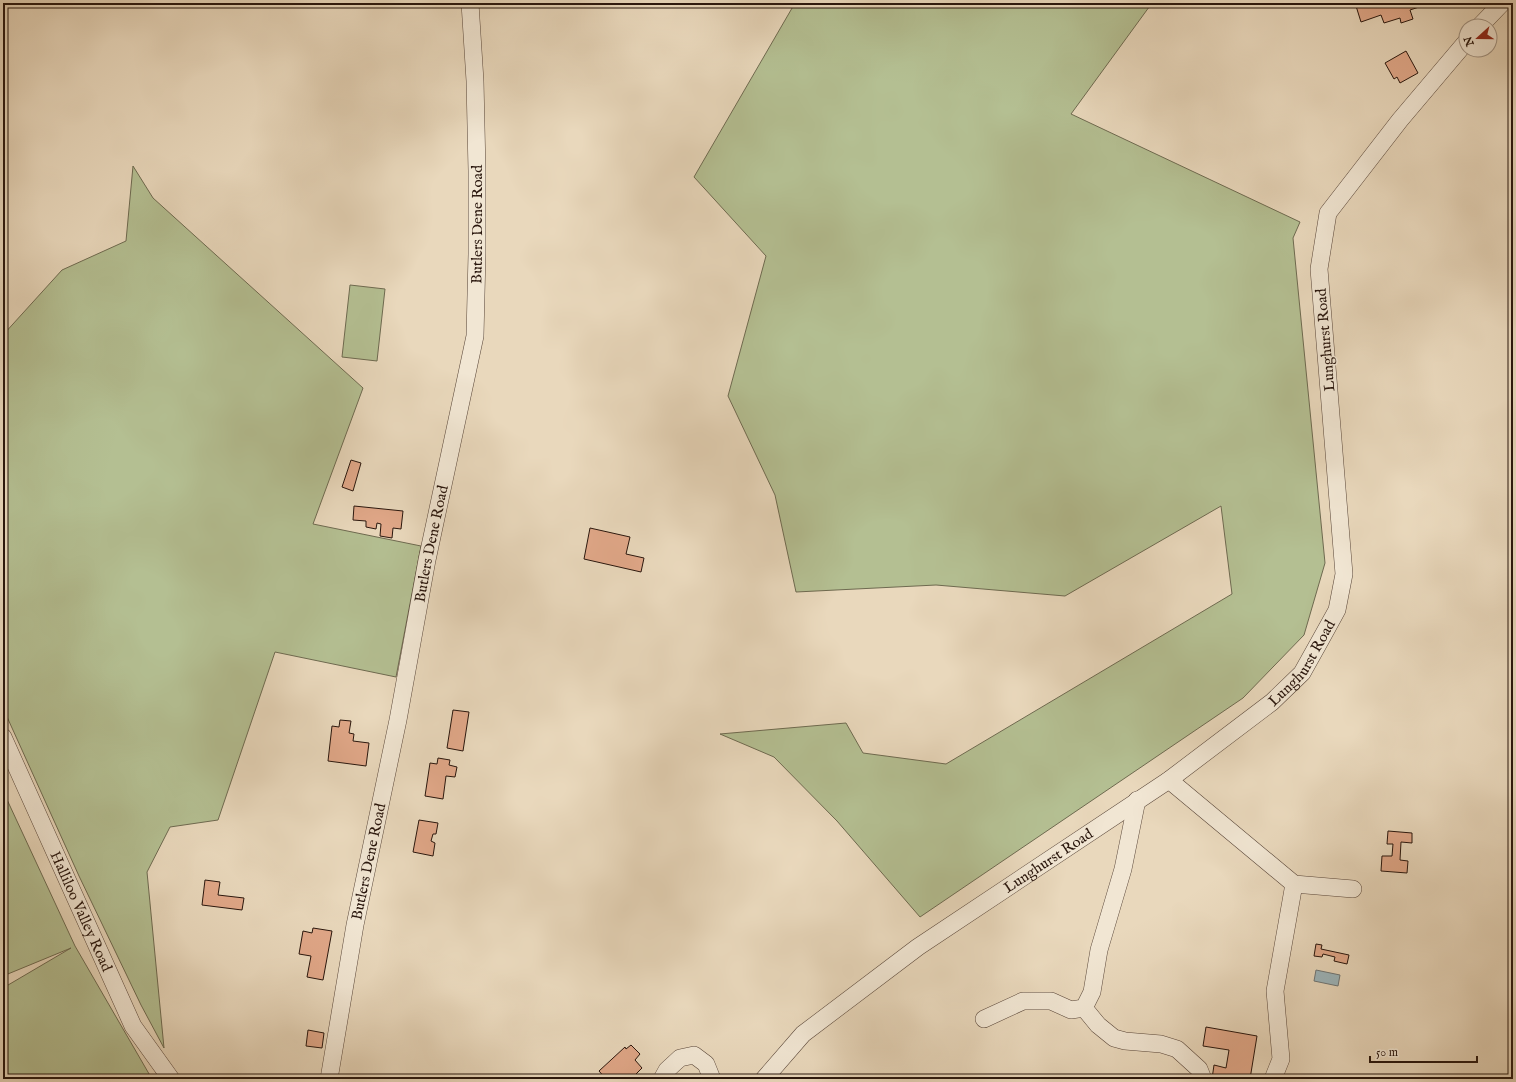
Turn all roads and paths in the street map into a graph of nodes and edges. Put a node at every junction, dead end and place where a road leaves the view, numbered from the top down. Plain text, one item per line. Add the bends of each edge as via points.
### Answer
1 (470, 3) edge
2 (1502, 3) edge
3 (1488, 18) edge
4 (1458, 51) edge
5 (3, 738) edge
6 (1169, 780) junction
7 (1137, 800) junction
8 (1294, 884) junction
9 (1353, 889) dead end
10 (1084, 1008) junction
11 (984, 1019) dead end
12 (171, 1079) edge
13 (329, 1079) edge
14 (662, 1079) edge
15 (712, 1079) edge
16 (764, 1079) edge
17 (1203, 1079) edge
18 (1273, 1079) edge

1 - 13 street, Butlers Dene Road via 475,81 475,336 427,560 398,720 355,925
2 - 3 street
4 - 6 street, Lunghurst Road via 1400,120 1328,213 1320,269 1344,574 1337,610 1302,673 1272,702
5 - 12 street, Halliloo Valley Road via 133,1026
6 - 7 street, Lunghurst Road
6 - 8 street
7 - 10 street via 1123,869 1099,950 1092,992
7 - 16 street, Lunghurst Road via 918,947 803,1034
8 - 9 street
8 - 18 street via 1275,991 1282,1059
10 - 11 street via 1071,1010 1051,1001 1022,1001
10 - 17 street via 1098,1025 1114,1038 1161,1044 1177,1049 1199,1069
14 - 15 street via 667,1070 680,1058 694,1055 706,1064

